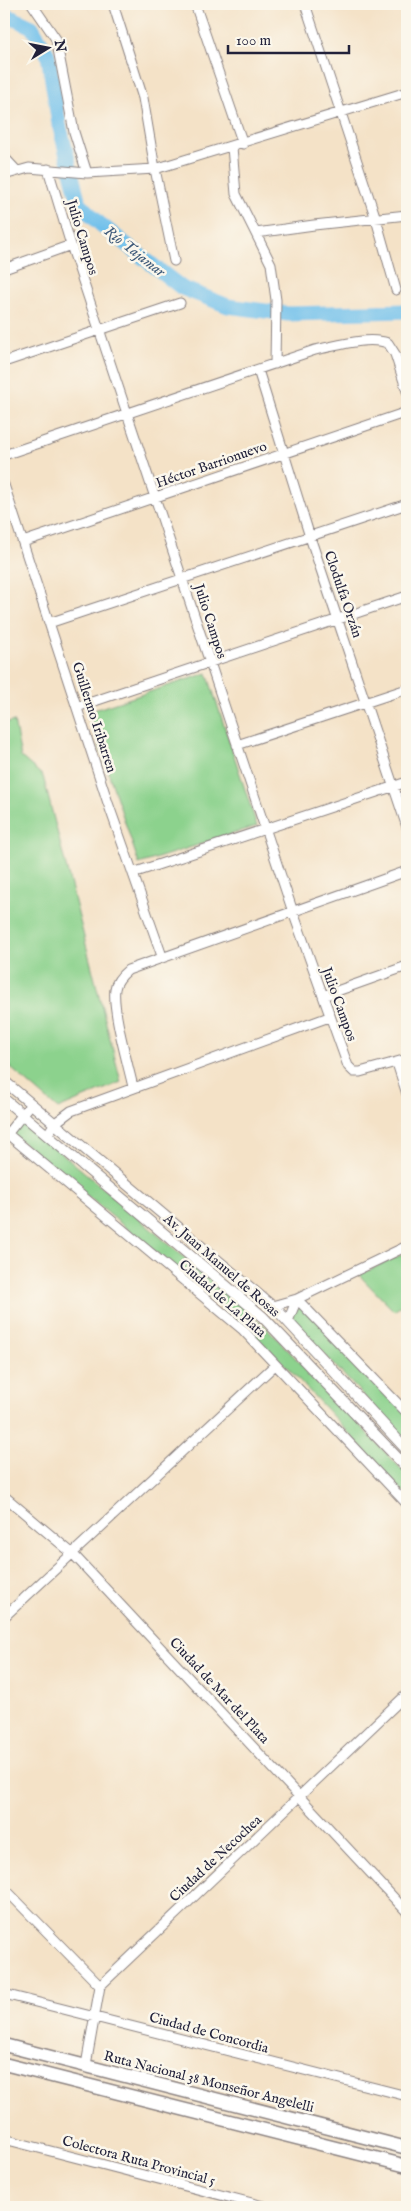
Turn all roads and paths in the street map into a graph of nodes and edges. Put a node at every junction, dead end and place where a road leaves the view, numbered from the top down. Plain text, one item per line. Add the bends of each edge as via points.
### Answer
1 (32, 4) edge
2 (113, 4) edge
3 (195, 4) edge
4 (305, 4) edge
5 (407, 92) edge
6 (342, 114) junction
7 (243, 144) junction
8 (232, 147) junction
9 (4, 157) edge
10 (48, 169) junction
11 (155, 170) junction
12 (17, 171) junction
13 (87, 173) junction
14 (4, 176) edge
15 (407, 215) edge
16 (376, 219) junction
17 (256, 233) junction
18 (71, 245) junction
19 (174, 261) dead end
20 (4, 269) edge
21 (396, 290) dead end
22 (180, 303) dead end
23 (99, 329) junction
24 (4, 362) edge
25 (276, 364) junction
26 (258, 370) junction
27 (407, 391) edge
28 (407, 412) edge
29 (128, 413) junction
30 (284, 453) junction
31 (4, 455) edge
32 (4, 485) edge
33 (156, 497) junction
34 (407, 504) edge
35 (310, 537) junction
36 (23, 542) junction
37 (182, 579) junction
38 (407, 596) edge
39 (339, 619) junction
40 (49, 623) junction
41 (210, 662) junction
42 (407, 689) edge
43 (366, 703) junction
44 (77, 707) junction
45 (238, 745) junction
46 (407, 782) edge
47 (393, 786) junction
48 (407, 827) edge
49 (266, 829) junction
50 (407, 871) edge
51 (133, 873) junction
52 (292, 912) junction
53 (162, 956) junction
54 (407, 966) edge
55 (323, 996) junction
56 (330, 1017) junction
57 (407, 1059) edge
58 (397, 1063) junction
59 (4, 1081) edge
60 (133, 1087) junction
61 (407, 1094) edge
62 (4, 1099) edge
63 (31, 1104) junction
64 (21, 1114) junction
65 (56, 1124) junction
66 (5, 1134) edge
67 (47, 1135) junction
68 (407, 1246) edge
69 (296, 1299) junction
70 (272, 1306) junction
71 (288, 1321) junction
72 (275, 1365) junction
73 (407, 1413) edge
74 (407, 1450) edge
75 (407, 1468) edge
76 (4, 1496) edge
77 (407, 1504) edge
78 (73, 1554) junction
79 (4, 1616) edge
80 (407, 1694) edge
81 (300, 1797) junction
82 (4, 1888) edge
83 (407, 1912) edge
84 (100, 1986) junction
85 (4, 1994) edge
86 (96, 2016) junction
87 (4, 2045) edge
88 (4, 2064) edge
89 (86, 2065) junction
90 (407, 2096) edge
91 (4, 2139) edge
92 (407, 2148) edge
93 (407, 2166) edge
94 (267, 2207) edge

1 - 13 street via 56,39 74,132
2 - 11 street via 144,98
3 - 7 street
4 - 6 street
5 - 6 street
6 - 7 street
6 - 16 street
7 - 8 street
8 - 11 street
8 - 17 street via 236,194
9 - 12 street
10 - 12 street
10 - 13 street
10 - 18 street, Julio Campos
11 - 13 street
11 - 19 street
12 - 14 street
15 - 16 street
16 - 17 street
16 - 21 street
17 - 25 street via 271,264 276,300
18 - 20 street
18 - 23 street, Julio Campos
22 - 23 street
23 - 24 street
23 - 29 street, Julio Campos
25 - 26 street
25 - 27 street via 315,350 382,341 392,347
26 - 29 street
26 - 30 street, Clodulfa Orzán
28 - 30 street, Héctor Barrionuevo
29 - 31 street
29 - 33 street, Julio Campos
30 - 33 street, Héctor Barrionuevo
30 - 35 street, Clodulfa Orzán
32 - 36 street, Guillermo Iribarren
33 - 36 street, Héctor Barrionuevo
33 - 37 street, Julio Campos
34 - 35 street
35 - 37 street
35 - 39 street, Clodulfa Orzán
36 - 40 street, Guillermo Iribarren
37 - 40 street
37 - 41 street, Julio Campos
38 - 39 street
39 - 41 street
39 - 43 street, Clodulfa Orzán
40 - 44 street, Guillermo Iribarren
41 - 44 street
41 - 45 street, Julio Campos
42 - 43 street
43 - 45 street
43 - 47 street, Clodulfa Orzán
44 - 51 street, Guillermo Iribarren
45 - 49 street, Julio Campos
46 - 47 street
47 - 48 street, Clodulfa Orzán
47 - 49 street
49 - 51 street
49 - 52 street, Julio Campos
50 - 52 street
51 - 53 street, Guillermo Iribarren
52 - 53 street
52 - 55 street, Julio Campos
53 - 60 street via 128,970 115,988 115,1003
54 - 55 street
55 - 56 street, Julio Campos
56 - 58 street, Julio Campos via 348,1066 354,1072
56 - 60 street
57 - 58 street
58 - 61 street
59 - 63 main road, Av. Juan Manuel de Rosas
60 - 65 street via 71,1111
62 - 64 main road, Av. Juan Manuel de Rosas
63 - 64 street
63 - 65 main road, Av. Juan Manuel de Rosas
64 - 66 street
64 - 67 main road, Av. Juan Manuel de Rosas
65 - 67 street
65 - 70 main road, Av. Juan Manuel de Rosas
66 - 72 street, Ciudad de La Plata via 242,1330
67 - 75 main road, Av. Juan Manuel de Rosas via 262,1316
68 - 69 street
69 - 70 street
69 - 71 street
69 - 73 street
70 - 71 main road, Av. Juan Manuel de Rosas
71 - 74 main road, Av. Juan Manuel de Rosas
72 - 77 street, Ciudad de La Plata
72 - 78 street
76 - 78 street, Ciudad de Mar del Plata
78 - 79 street
78 - 81 street, Ciudad de Mar del Plata
80 - 81 street, Ciudad de Necochea
81 - 83 street, Ciudad de Mar del Plata
81 - 84 street, Ciudad de Necochea
82 - 84 street
84 - 86 street
85 - 86 street, Ciudad de Concordia
86 - 89 street
86 - 90 street, Ciudad de Concordia
87 - 89 highway, Ruta Nacional 38 Monseñor Angelelli
88 - 93 highway
89 - 92 highway, Ruta Nacional 38 Monseñor Angelelli
91 - 94 street, Colectora Ruta Provincial 5

